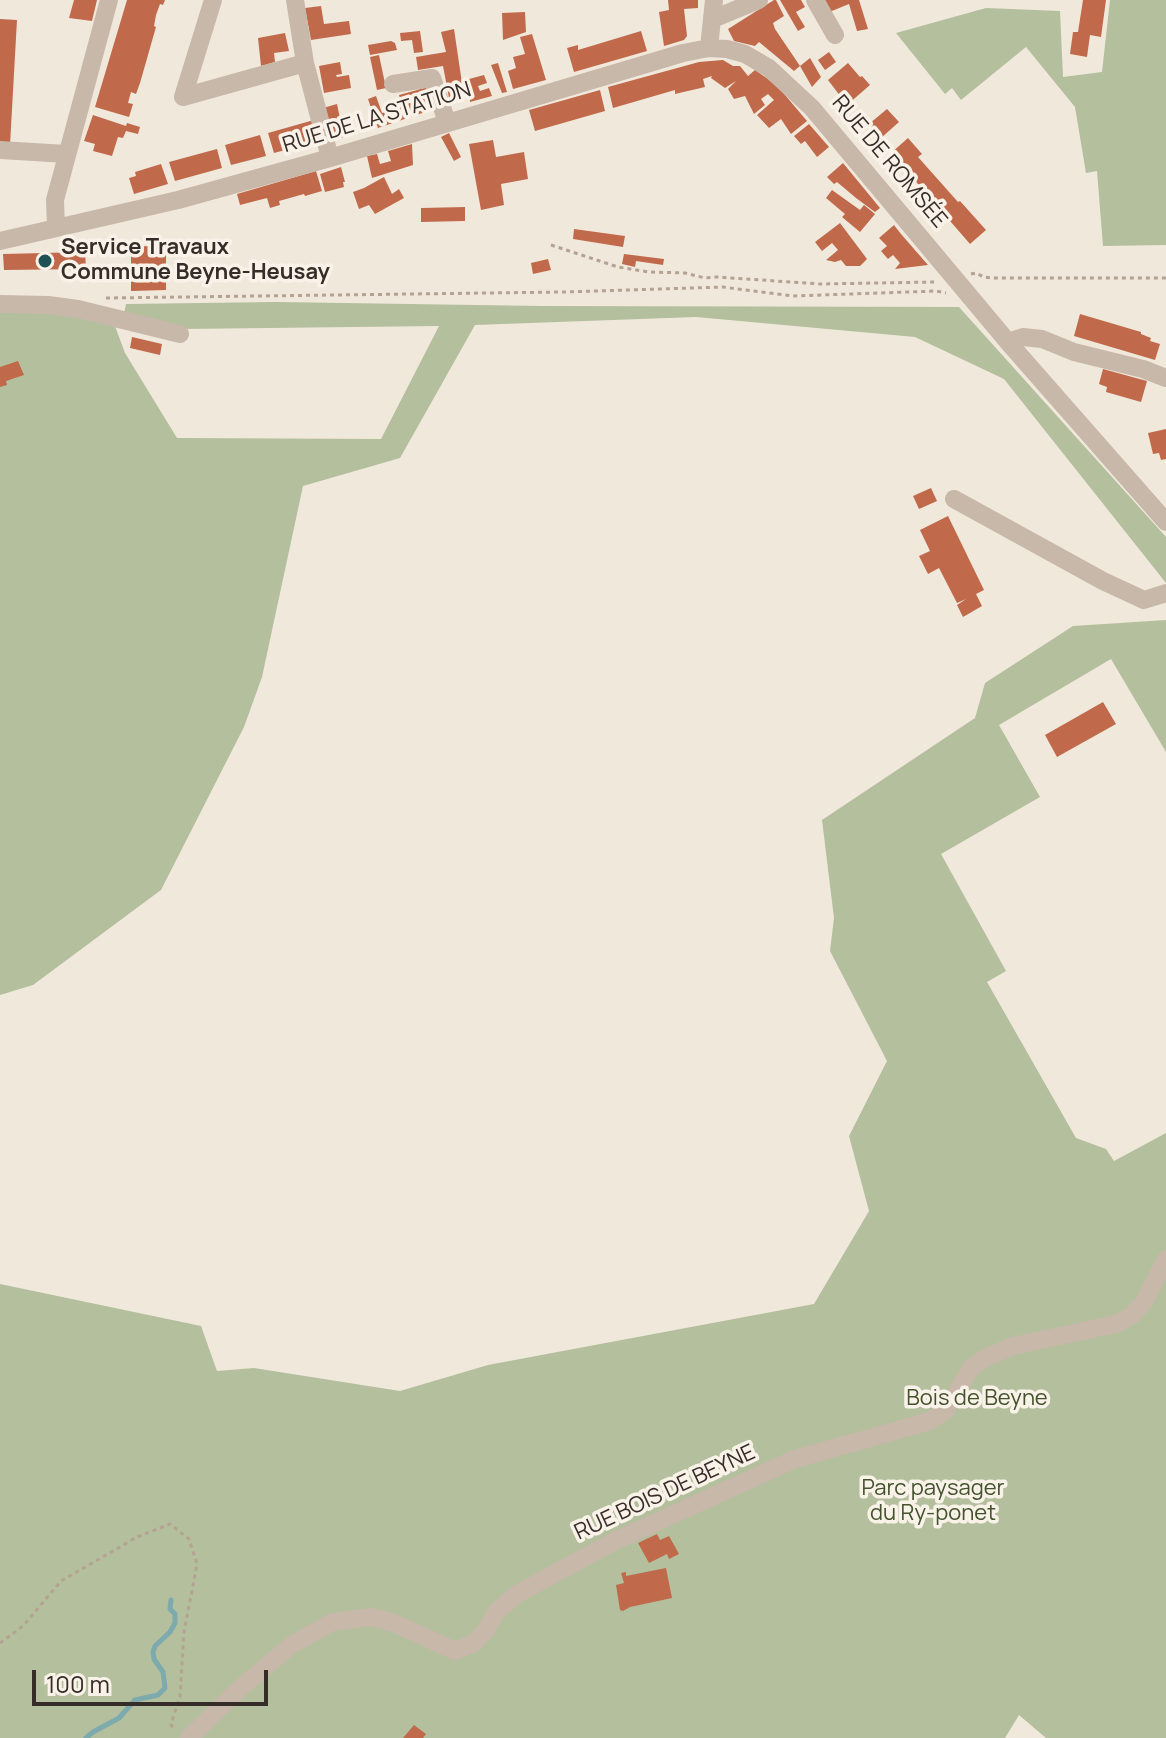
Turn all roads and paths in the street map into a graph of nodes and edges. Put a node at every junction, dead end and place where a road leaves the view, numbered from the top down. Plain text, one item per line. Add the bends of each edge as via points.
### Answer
1 (109, 0) edge
2 (213, 0) edge
3 (295, 0) edge
4 (759, 0) edge
5 (815, 0) edge
6 (714, 10) edge
7 (835, 35) dead end
8 (709, 48) junction
9 (305, 63) junction
10 (393, 84) dead end
11 (447, 122) junction
12 (0, 150) edge
13 (67, 154) junction
14 (330, 158) junction
15 (56, 228) junction
16 (0, 241) edge
17 (551, 245) dead end
18 (951, 273) junction
19 (992, 278) dead end
20 (1166, 278) edge
21 (936, 291) dead end
22 (105, 298) dead end
23 (0, 304) edge
24 (180, 334) dead end
25 (1008, 342) junction
26 (1166, 378) edge
27 (954, 499) dead end
28 (1166, 522) edge
29 (1166, 593) edge
30 (1166, 1259) edge
31 (0, 1643) edge
32 (178, 1738) edge
33 (189, 1738) edge

1 - 13 street
2 - 9 street via 183,97
3 - 9 street
4 - 6 street
5 - 7 street
6 - 8 street
8 - 11 street, RUE DE LA STATION
8 - 18 street, RUE DE ROMSÉE via 745,54 769,68 812,108
9 - 14 street
10 - 11 street via 432,78
11 - 14 street, RUE DE LA STATION
12 - 13 street
13 - 15 street via 55,200
14 - 15 street, RUE DE LA STATION
15 - 16 street, RUE DE LA STATION
17 - 18 path via 618,267 705,278 935,282
18 - 25 street, RUE DE ROMSÉE
19 - 20 path
21 - 22 path via 793,296 723,287
23 - 24 street via 78,309
25 - 26 street via 1042,339
25 - 28 street, RUE DE ROMSÉE
27 - 29 street via 1144,600
30 - 33 street, RUE BOIS DE BEYNE via 1131,1316 985,1358 971,1368 946,1410 930,1421 795,1459 617,1540 517,1594 474,1643 455,1651 371,1617 332,1622 290,1646
31 - 32 path via 23,1626 61,1581 170,1524 189,1539 197,1564 184,1632 180,1697 171,1724

